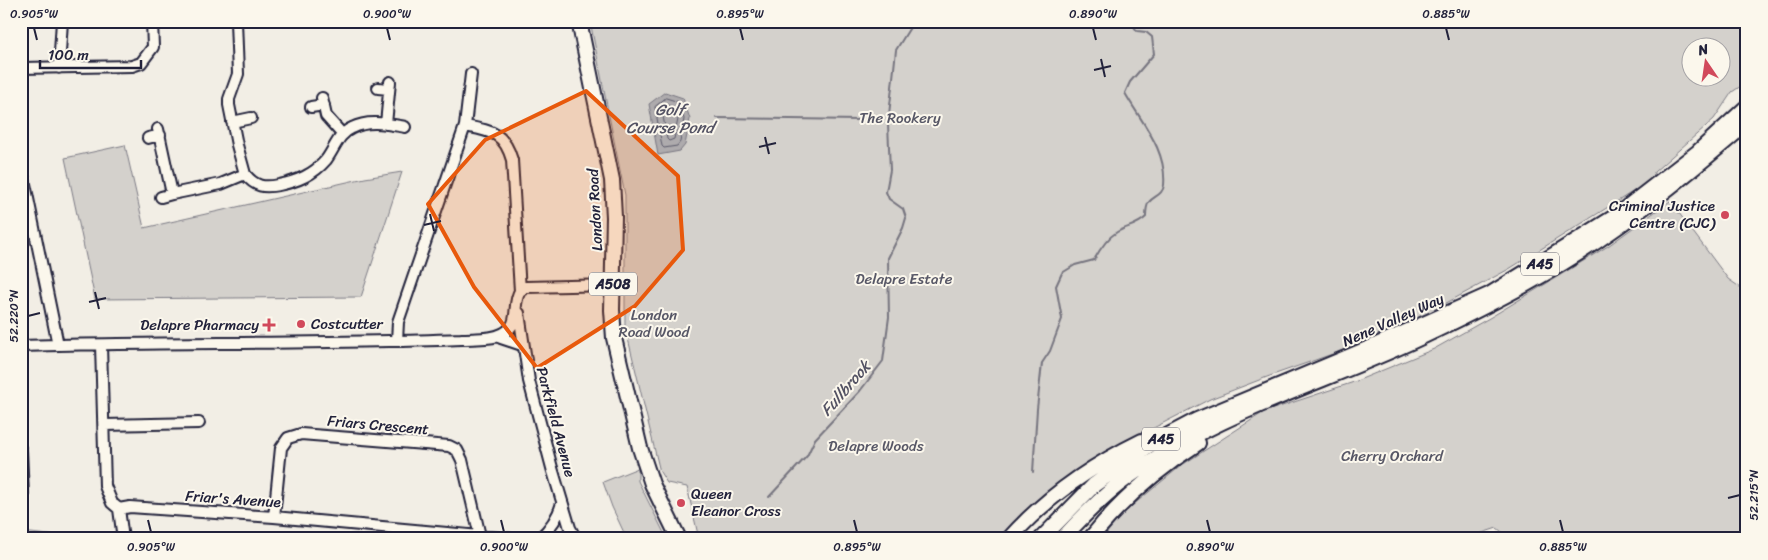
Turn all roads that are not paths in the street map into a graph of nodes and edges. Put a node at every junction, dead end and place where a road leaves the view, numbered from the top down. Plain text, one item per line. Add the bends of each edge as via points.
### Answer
1 (62, 21) edge
2 (152, 21) edge
3 (236, 21) edge
4 (579, 21) edge
5 (21, 68) edge
6 (59, 68) junction
7 (471, 74) dead end
8 (378, 88) dead end
9 (312, 107) dead end
10 (1747, 107) edge
11 (251, 118) dead end
12 (232, 122) junction
13 (1747, 123) edge
14 (386, 124) junction
15 (465, 126) junction
16 (406, 127) dead end
17 (342, 134) junction
18 (148, 138) dead end
19 (245, 174) junction
20 (21, 177) edge
21 (172, 194) junction
22 (161, 197) dead end
23 (613, 285) junction
24 (520, 291) junction
25 (517, 306) junction
26 (498, 336) junction
27 (397, 341) junction
28 (58, 345) junction
29 (101, 345) junction
30 (522, 345) junction
31 (21, 346) edge
32 (1305, 375) junction
33 (1256, 406) junction
34 (199, 423) dead end
35 (104, 425) junction
36 (21, 450) edge
37 (23, 495) dead end
38 (562, 502) junction
39 (119, 509) junction
40 (274, 517) junction
41 (480, 536) junction
42 (123, 539) edge
43 (512, 539) edge
44 (539, 539) edge
45 (576, 539) edge
46 (679, 539) edge
47 (1009, 539) edge
48 (1041, 539) edge
49 (1062, 539) edge
50 (1090, 539) edge

1 - 6 street
2 - 6 street via 153,47 141,63
3 - 12 street via 238,74 229,99
4 - 23 highway, London Road / A508 via 612,180
5 - 6 street
7 - 15 street
8 - 14 street via 389,86
9 - 17 street via 323,101 326,116
10 - 32 highway, Nene Valley Way / A45 via 1698,152 1613,218 1552,256 1489,294
11 - 12 street
12 - 19 street
13 - 33 highway, Nene Valley Way / A45 via 1617,227 1552,269 1493,303 1382,356
14 - 16 street
14 - 17 street via 360,124
15 - 24 street, Parkfield Avenue via 486,130 502,138 508,147 512,160
15 - 27 street via 398,322
17 - 19 street via 326,159 302,179 269,187 255,184
18 - 21 street via 159,132
19 - 21 street via 221,184
20 - 28 street
21 - 22 street
23 - 24 street via 526,287
23 - 46 highway, London Road / A508 via 614,338 640,448 652,484
24 - 25 street, Parkfield Avenue
25 - 26 street via 512,326
25 - 30 street, Parkfield Avenue
26 - 27 street
26 - 30 street
27 - 29 street
28 - 29 street
28 - 31 street
29 - 35 street
30 - 38 street, Parkfield Avenue
32 - 47 highway via 1243,394 1114,456 1051,499
32 - 48 highway, Nene Valley Way / A45 via 1197,420 1148,446 1094,485
33 - 49 highway, Nene Valley Way / A45 via 1156,457 1103,497
33 - 50 highway via 1148,480 1106,519
34 - 35 street
35 - 39 street via 105,486 112,503
36 - 37 street
38 - 44 street via 554,524
38 - 45 street, Parkfield Avenue
39 - 40 street, Friar's Avenue via 130,507
39 - 42 street
40 - 41 street, Friar's Avenue
40 - 41 street, Friars Crescent via 281,448 288,438 301,434 449,446 457,450 462,460
41 - 43 street, Friar's Avenue

